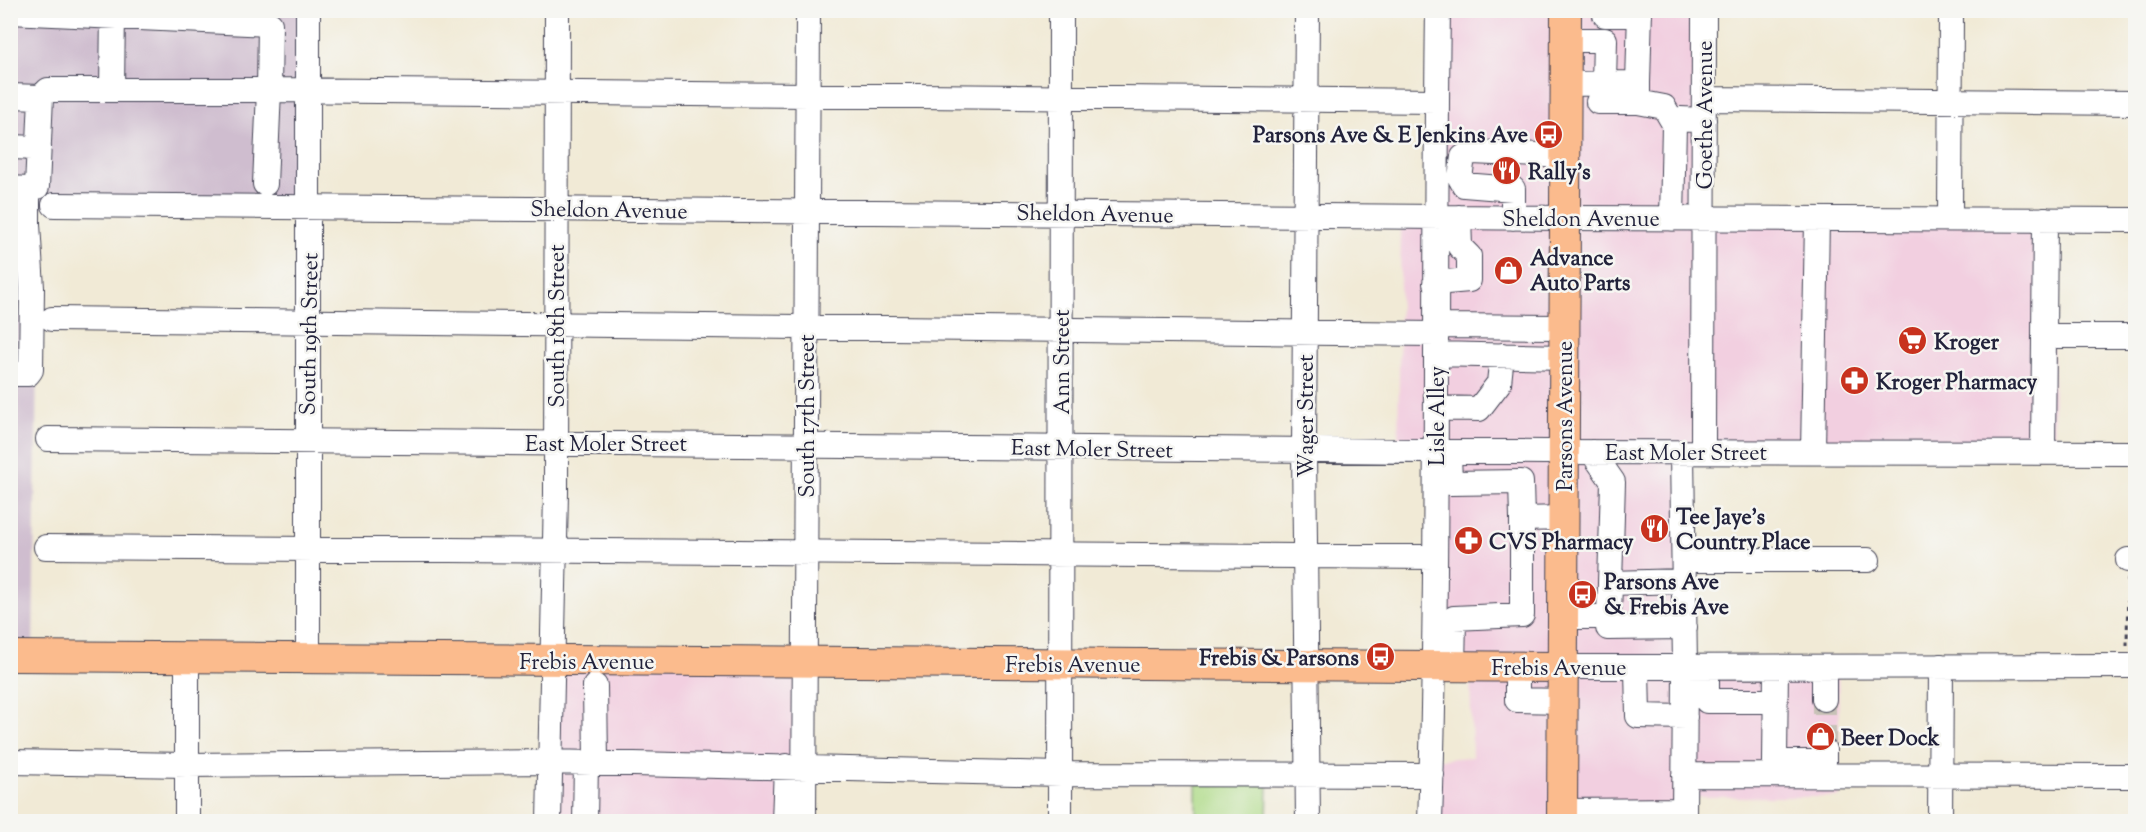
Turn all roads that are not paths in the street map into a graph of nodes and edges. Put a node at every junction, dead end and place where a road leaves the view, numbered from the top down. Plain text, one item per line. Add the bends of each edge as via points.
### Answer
1 (308, 10) edge
2 (557, 10) edge
3 (808, 10) edge
4 (1060, 10) edge
5 (1307, 10) edge
6 (1438, 10) edge
7 (1566, 10) edge
8 (1704, 10) edge
9 (1951, 10) edge
10 (10, 12) edge
11 (113, 13) edge
12 (1605, 13) edge
13 (1640, 13) edge
14 (1565, 40) junction
15 (1605, 40) junction
16 (1565, 84) junction
17 (112, 90) junction
18 (269, 90) junction
19 (308, 90) junction
20 (557, 91) junction
21 (1602, 92) junction
22 (1638, 92) junction
23 (807, 94) junction
24 (10, 96) edge
25 (40, 97) junction
26 (1062, 98) junction
27 (1307, 100) junction
28 (1437, 101) junction
29 (1950, 103) junction
30 (2136, 103) edge
31 (1704, 109) junction
32 (1674, 124) junction
33 (10, 147) edge
34 (39, 148) junction
35 (1565, 156) junction
36 (265, 184) dead end
37 (19, 189) edge
38 (54, 205) dead end
39 (309, 206) junction
40 (556, 208) junction
41 (807, 211) junction
42 (1059, 213) junction
43 (1307, 215) junction
44 (1435, 216) junction
45 (1459, 217) junction
46 (1514, 218) junction
47 (1564, 218) junction
48 (1672, 219) junction
49 (1704, 219) junction
50 (1817, 219) junction
51 (1950, 219) junction
52 (2045, 219) junction
53 (2136, 220) edge
54 (20, 224) edge
55 (1436, 283) junction
56 (52, 318) dead end
57 (309, 322) junction
58 (556, 325) junction
59 (1564, 327) junction
60 (806, 328) junction
61 (1061, 331) junction
62 (1305, 332) junction
63 (2044, 336) junction
64 (2136, 336) edge
65 (1436, 338) junction
66 (1502, 355) junction
67 (1564, 357) junction
68 (10, 374) edge
69 (1437, 408) junction
70 (48, 439) dead end
71 (307, 441) junction
72 (555, 443) junction
73 (806, 445) junction
74 (1061, 448) junction
75 (1304, 450) junction
76 (1442, 451) junction
77 (1578, 452) junction
78 (1693, 452) junction
79 (1813, 452) junction
80 (2043, 453) junction
81 (2136, 453) edge
82 (1564, 518) junction
83 (1522, 519) junction
84 (46, 547) dead end
85 (307, 549) junction
86 (555, 549) junction
87 (806, 551) junction
88 (1061, 554) junction
89 (1305, 556) junction
90 (1435, 557) junction
91 (1868, 560) dead end
92 (1684, 571) junction
93 (1610, 583) junction
94 (1563, 617) junction
95 (1609, 617) junction
96 (1685, 627) junction
97 (10, 656) edge
98 (187, 657) junction
99 (308, 658) junction
100 (2131, 660) edge
101 (550, 661) junction
102 (806, 663) junction
103 (1059, 664) junction
104 (1307, 666) junction
105 (1941, 666) junction
106 (1444, 667) junction
107 (1517, 667) junction
108 (1563, 667) junction
109 (1637, 667) junction
110 (1696, 667) junction
111 (1776, 667) junction
112 (1824, 667) junction
113 (595, 686) dead end
114 (1824, 699) tunnel mouth
115 (1563, 701) junction
116 (1775, 701) junction
117 (1685, 717) junction
118 (1824, 756) dead end
119 (10, 762) edge
120 (550, 762) junction
121 (591, 762) junction
122 (187, 765) junction
123 (796, 766) junction
124 (1684, 768) junction
125 (1799, 769) junction
126 (1061, 774) junction
127 (1308, 775) junction
128 (1432, 775) junction
129 (1940, 776) junction
130 (2136, 776) edge
131 (1562, 816) edge
132 (1674, 816) edge
133 (187, 822) edge
134 (549, 822) edge
135 (585, 822) edge
136 (784, 822) edge
137 (804, 822) edge
138 (1060, 822) edge
139 (1308, 822) edge
140 (1430, 822) edge
141 (1940, 822) edge

1 - 19 street, South 19th Street
2 - 20 street, South 18th Street
3 - 23 street, South 17th Street
4 - 26 street, Ann Street
5 - 27 street, Wager Street
6 - 28 street, Lisle Alley
7 - 14 main road, Parsons Avenue
8 - 31 street, Goethe Avenue
9 - 29 street
10 - 11 street
11 - 17 street
11 - 18 street via 270,24
12 - 13 street
12 - 15 street
13 - 22 street
14 - 15 street
14 - 16 main road, Parsons Avenue
15 - 21 street
16 - 21 street
16 - 35 main road, Parsons Avenue
17 - 18 street
17 - 25 street via 48,90
18 - 19 street
18 - 36 street
19 - 20 street
19 - 39 street, South 19th Street
20 - 23 street
20 - 40 street, South 18th Street
21 - 22 street
22 - 32 street via 1664,107
23 - 26 street
23 - 41 street, South 17th Street
24 - 25 street
25 - 34 street
26 - 27 street
26 - 42 street, Ann Street
27 - 28 street
27 - 43 street, Wager Street
28 - 44 street, Lisle Alley
29 - 30 street
29 - 31 street
29 - 51 street
31 - 32 street
31 - 49 street, Goethe Avenue
32 - 48 street
33 - 34 street
34 - 37 street via 37,186
35 - 46 street via 1472,152 1463,157 1460,178 1464,185 1513,189
35 - 47 main road, Parsons Avenue
37 - 54 street
38 - 39 street, Sheldon Avenue
39 - 40 street, Sheldon Avenue
39 - 57 street, South 19th Street
40 - 41 street, Sheldon Avenue
40 - 58 street, South 18th Street
41 - 42 street, Sheldon Avenue
41 - 60 street, South 17th Street
42 - 43 street, Sheldon Avenue
42 - 61 street, Ann Street
43 - 44 street, Sheldon Avenue
43 - 62 street, Wager Street
44 - 45 street, Sheldon Avenue
44 - 55 street, Lisle Alley
45 - 46 street, Sheldon Avenue
45 - 55 street via 1460,247 1469,256 1469,280
46 - 47 street, Sheldon Avenue
47 - 48 street, Sheldon Avenue
47 - 59 main road, Parsons Avenue
48 - 49 street, Sheldon Avenue
49 - 50 street, Sheldon Avenue
49 - 78 street, Goethe Avenue
50 - 51 street, Sheldon Avenue
50 - 79 street
51 - 52 street, Sheldon Avenue
52 - 53 street, Sheldon Avenue
52 - 63 street
54 - 68 street via 32,288 31,370 28,374
55 - 65 street, Lisle Alley
56 - 57 street
57 - 58 street
57 - 71 street, South 19th Street
58 - 60 street
58 - 72 street, South 18th Street
59 - 65 street
59 - 67 main road, Parsons Avenue
60 - 61 street
60 - 73 street, South 17th Street
61 - 62 street
61 - 74 street, Ann Street
62 - 65 street
62 - 75 street, Wager Street
63 - 64 street
63 - 80 street
65 - 66 street
65 - 69 street, Lisle Alley
66 - 67 street
66 - 69 street via 1499,383 1479,409
67 - 77 main road, Parsons Avenue
69 - 76 street, Lisle Alley
70 - 71 street, East Moler Street
71 - 72 street, East Moler Street
71 - 85 street, South 19th Street
72 - 73 street, East Moler Street
72 - 86 street, South 18th Street
73 - 74 street, East Moler Street
73 - 87 street, South 17th Street
74 - 75 street, East Moler Street
74 - 88 street, Ann Street
75 - 76 street, East Moler Street
75 - 89 street, Wager Street
76 - 77 street, East Moler Street
76 - 83 street via 1450,483 1521,482
76 - 90 street, Lisle Alley
77 - 78 street, East Moler Street
77 - 82 main road, Parsons Avenue
77 - 93 street via 1613,482
78 - 79 street, East Moler Street
78 - 92 street, Goethe Avenue
79 - 80 street, East Moler Street
80 - 81 street, East Moler Street
82 - 83 street
82 - 94 main road, Parsons Avenue
83 - 106 street via 1522,615 1454,618
84 - 85 street
85 - 86 street
85 - 99 street, South 19th Street
86 - 87 street
86 - 101 street, South 18th Street via 554,644
87 - 88 street
87 - 102 street, South 17th Street
88 - 89 street
88 - 103 street, Ann Street
89 - 90 street
89 - 104 street, Wager Street
90 - 106 street, Lisle Alley
91 - 92 street
92 - 93 street
92 - 96 street, Goethe Avenue
93 - 95 street
94 - 95 street
94 - 108 main road, Parsons Avenue
95 - 96 street via 1608,628
96 - 110 street, Goethe Avenue
97 - 98 main road, Frebis Avenue
98 - 99 main road, Frebis Avenue
98 - 122 street
99 - 101 main road, Frebis Avenue
100 - 105 street, Frebis Avenue
101 - 102 main road, Frebis Avenue
101 - 120 street, South 18th Street
102 - 103 main road, Frebis Avenue
102 - 123 street, South 17th Street
103 - 104 main road, Frebis Avenue
103 - 126 street, Ann Street
104 - 106 main road, Frebis Avenue
104 - 127 street, Wager Street
105 - 112 street, Frebis Avenue
105 - 129 street
106 - 107 main road, Frebis Avenue
106 - 128 street, Lisle Alley
107 - 108 main road, Frebis Avenue
107 - 115 street via 1516,700
108 - 109 street, Frebis Avenue
108 - 115 main road, Parsons Avenue
109 - 110 street, Frebis Avenue
109 - 117 street via 1638,716
110 - 111 street, Frebis Avenue
110 - 116 street via 1707,701
110 - 117 street
111 - 112 street, Frebis Avenue
111 - 116 street
112 - 114 street
113 - 121 street
115 - 131 main road, Parsons Avenue
116 - 125 street via 1775,762
117 - 124 street
118 - 125 street
119 - 122 street
120 - 121 street
120 - 122 street
120 - 134 street, South 18th Street
121 - 123 street
121 - 135 street
122 - 133 street
123 - 126 street
123 - 136 street
123 - 137 street, South 17th Street
124 - 125 street via 1743,775
124 - 132 street
125 - 129 street
126 - 127 street
126 - 138 street, Ann Street
127 - 128 street
127 - 139 street, Wager Street
128 - 140 street, Lisle Alley
129 - 130 street
129 - 141 street
131 - 132 street

